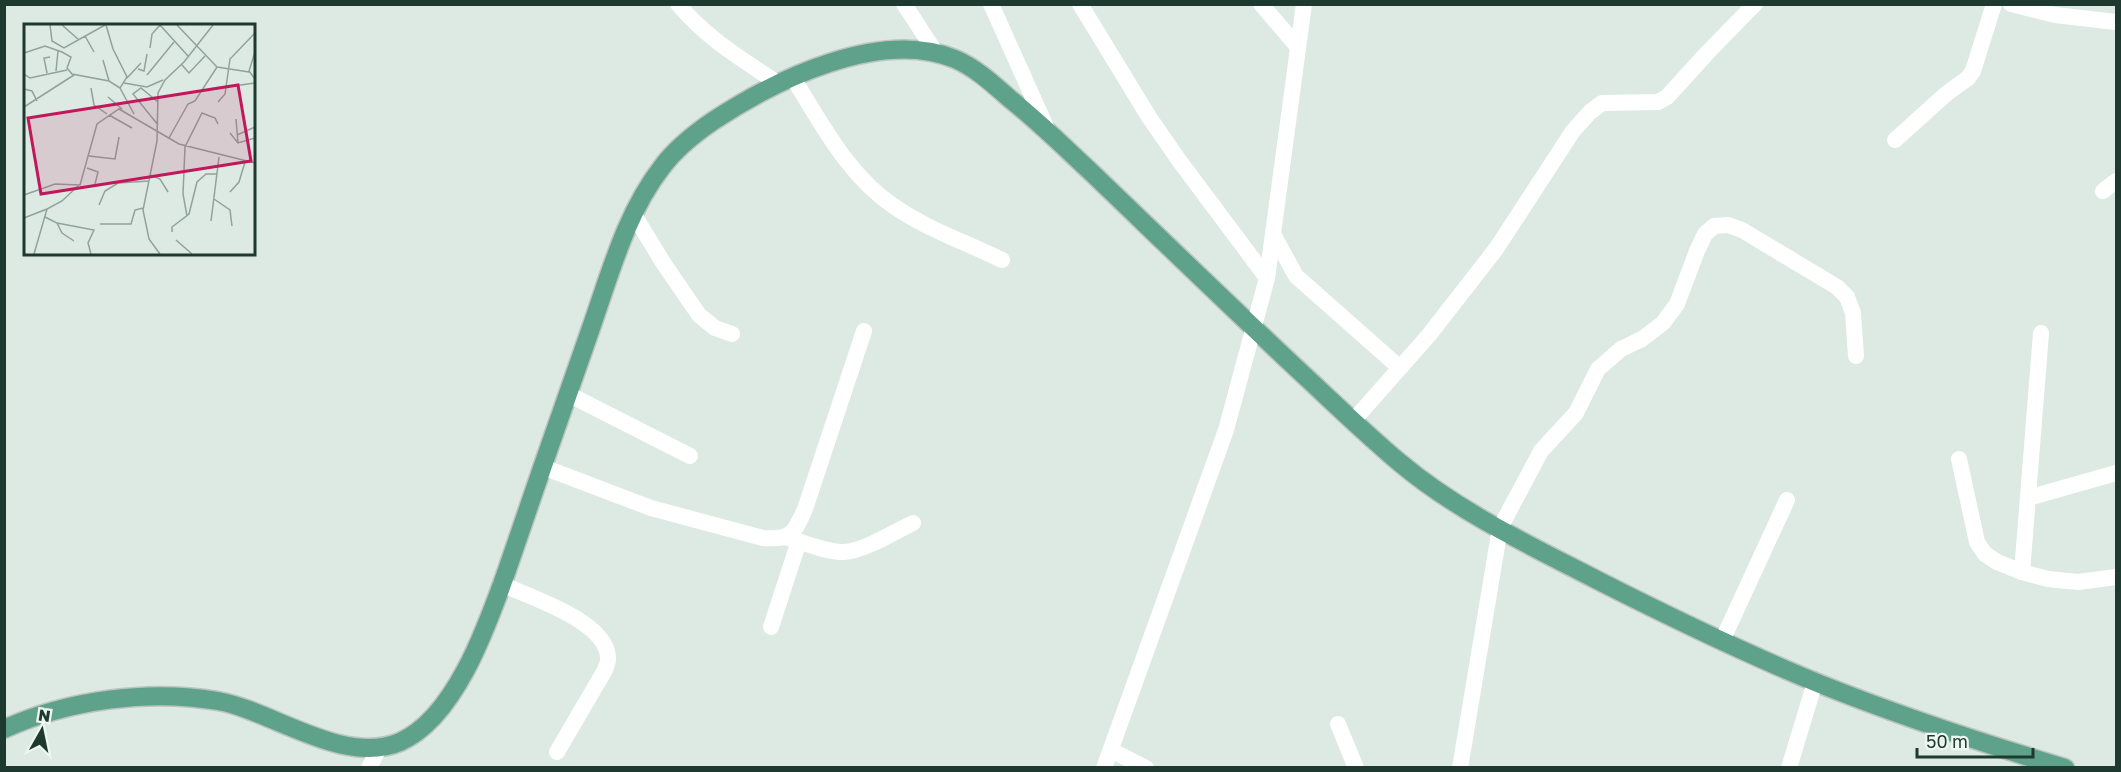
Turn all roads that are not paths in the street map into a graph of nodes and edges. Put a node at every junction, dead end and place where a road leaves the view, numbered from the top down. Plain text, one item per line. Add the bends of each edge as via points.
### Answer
1 (678, 4) edge
2 (904, 4) edge
3 (991, 4) edge
4 (1080, 4) edge
5 (1260, 4) edge
6 (1304, 4) edge
7 (1755, 4) edge
8 (1994, 4) edge
9 (2011, 4) edge
10 (2116, 22) edge
11 (1297, 46) junction
12 (936, 53) junction
13 (786, 81) junction
14 (1047, 129) junction
15 (1895, 140) dead end
16 (634, 215) junction
17 (1273, 233) junction
18 (1002, 260) dead end
19 (1267, 278) junction
20 (1253, 328) junction
21 (864, 332) dead end
22 (2041, 333) dead end
23 (732, 334) dead end
24 (1856, 356) dead end
25 (1400, 368) junction
26 (568, 394) junction
27 (1353, 421) junction
28 (690, 456) dead end
29 (1959, 459) dead end
30 (543, 467) junction
31 (2116, 473) edge
32 (2028, 498) junction
33 (1787, 500) dead end
34 (913, 523) dead end
35 (1500, 528) junction
36 (792, 539) junction
37 (2022, 572) junction
38 (2116, 578) edge
39 (501, 584) junction
40 (771, 627) dead end
41 (1722, 641) junction
42 (1815, 682) junction
43 (1338, 724) dead end
44 (4, 729) edge
45 (379, 748) junction
46 (1111, 750) junction
47 (557, 752) dead end
48 (1459, 764) edge
49 (2063, 767) edge
50 (369, 768) edge
51 (1104, 768) edge
52 (1146, 768) edge
53 (1356, 768) edge
54 (1789, 768) edge

1 - 13 street via 712,38
2 - 12 street
3 - 14 street
4 - 19 street via 1149,117
5 - 11 street
6 - 11 street
7 - 25 street via 1667,97 1658,102 1602,103 1590,112 1573,131 1496,249
8 - 15 street via 1968,78
9 - 10 street via 2055,15
11 - 17 street
12 - 13 main road via 902,50 856,55
12 - 14 main road via 958,60 981,75
13 - 16 main road via 716,119 686,141 659,171
13 - 18 street via 841,154 894,207
14 - 20 main road
16 - 23 street via 699,315 715,328
16 - 26 main road
17 - 19 street
17 - 25 street via 1296,276
19 - 20 street
20 - 27 main road
20 - 46 street via 1226,430
21 - 36 street
22 - 32 street
24 - 35 street via 1853,313 1847,297 1837,287 1742,230 1714,226 1705,234 1677,304 1663,323 1621,349 1598,369 1576,413 1541,452
25 - 27 street
26 - 28 street
26 - 30 main road
27 - 35 main road via 1436,490
29 - 37 street via 1977,542 1985,554
30 - 36 street via 651,508 763,538
30 - 39 main road
31 - 32 street
32 - 37 street
33 - 41 street
34 - 36 street via 844,552
35 - 41 main road
35 - 48 street
36 - 40 street
37 - 38 street via 2078,582
39 - 45 main road via 476,649 442,705 424,727
39 - 47 street via 584,621 605,644 609,658 604,670
41 - 42 main road
42 - 49 main road via 1950,732
42 - 54 street
43 - 53 street
44 - 45 main road via 47,711 74,705 160,696 224,702 326,740
45 - 50 street
46 - 51 street
46 - 52 street

